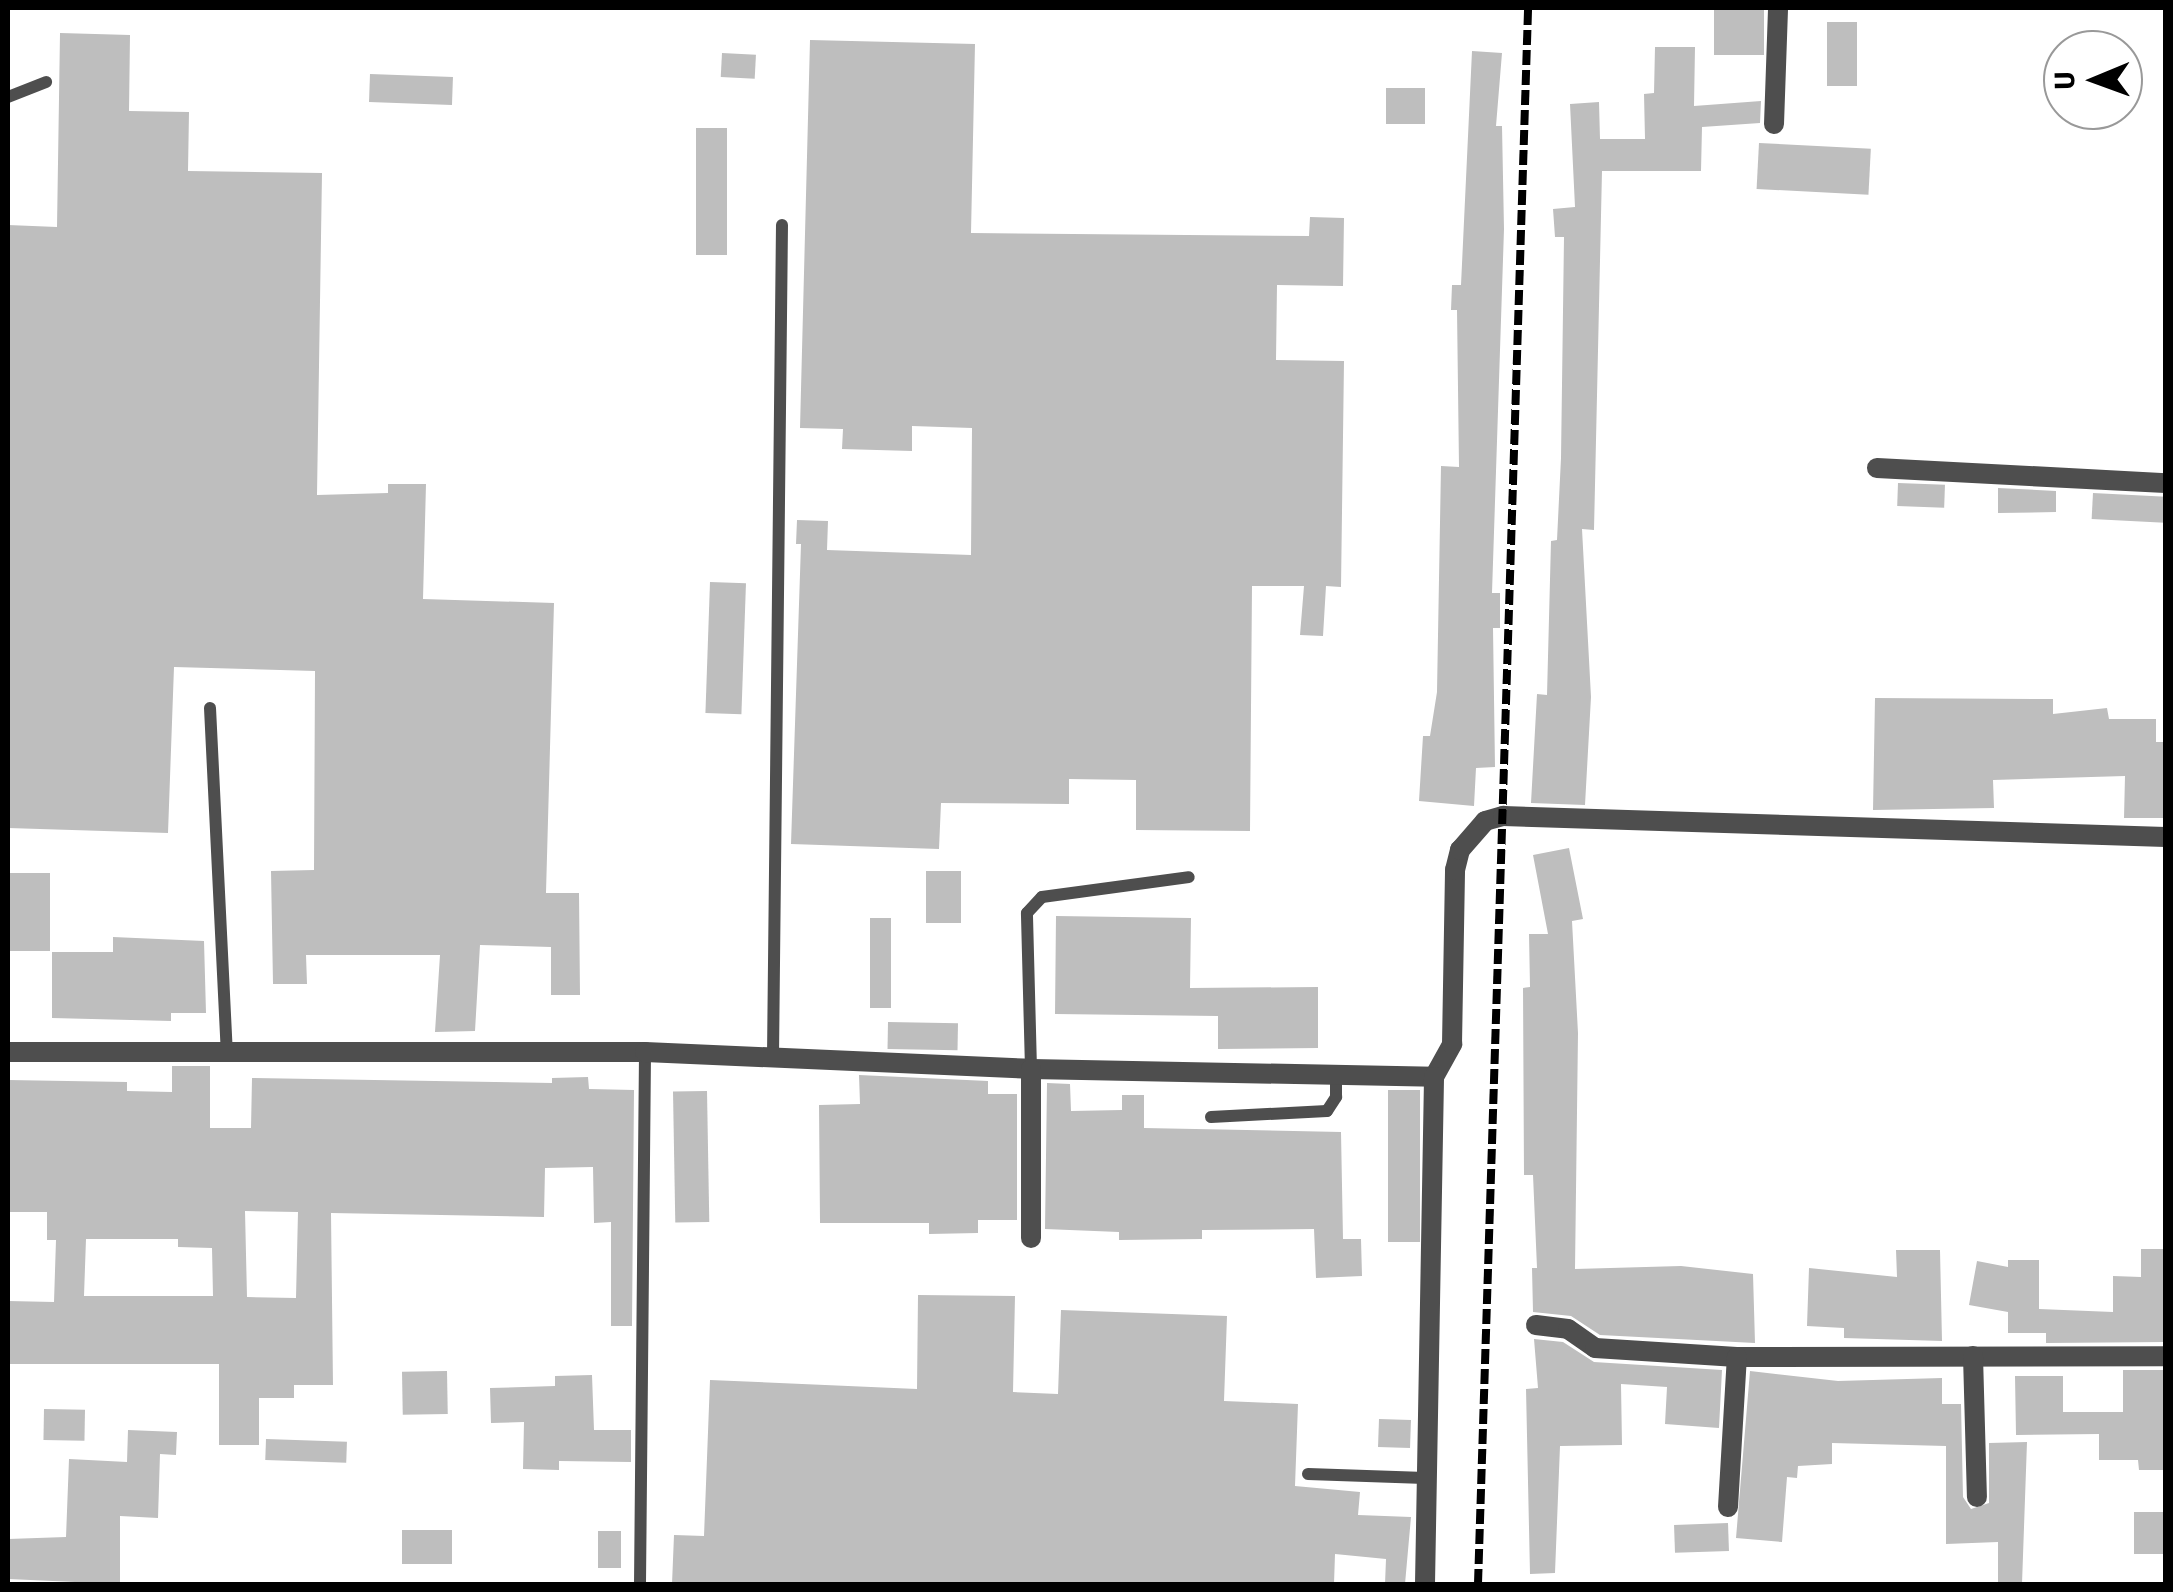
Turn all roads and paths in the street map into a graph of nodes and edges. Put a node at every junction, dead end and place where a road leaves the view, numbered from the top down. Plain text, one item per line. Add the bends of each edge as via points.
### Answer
1 (1778, 8) edge
2 (46, 82) dead end
3 (8, 98) edge
4 (1774, 124) dead end
5 (782, 225) dead end
6 (1876, 468) dead end
7 (2166, 483) edge
8 (210, 708) dead end
9 (2166, 837) edge
10 (1188, 877) dead end
11 (8, 1052) edge
12 (645, 1052) junction
13 (227, 1054) junction
14 (774, 1056) junction
15 (1031, 1070) junction
16 (1336, 1075) junction
17 (1434, 1077) junction
18 (1211, 1117) dead end
19 (1031, 1238) dead end
20 (1536, 1326) dead end
21 (1974, 1356) junction
22 (2166, 1356) edge
23 (1738, 1357) junction
24 (1308, 1474) dead end
25 (1425, 1478) junction
26 (1977, 1497) dead end
27 (1728, 1507) dead end
28 (640, 1584) edge
29 (1424, 1584) edge

1 - 4 street
2 - 3 lane
5 - 14 lane
6 - 7 street
8 - 13 lane
9 - 17 street via 1503,816 1484,821 1460,850 1455,870 1452,1044
10 - 15 lane via 1042,897 1026,913
11 - 13 street
12 - 13 street
12 - 14 street
12 - 28 lane
14 - 15 street
15 - 16 street
15 - 19 street
16 - 17 street
16 - 18 lane via 1336,1097 1327,1111
17 - 25 street
20 - 23 street via 1568,1329 1594,1348
21 - 22 street
21 - 23 street
21 - 26 street
23 - 27 street
24 - 25 lane
25 - 29 street

